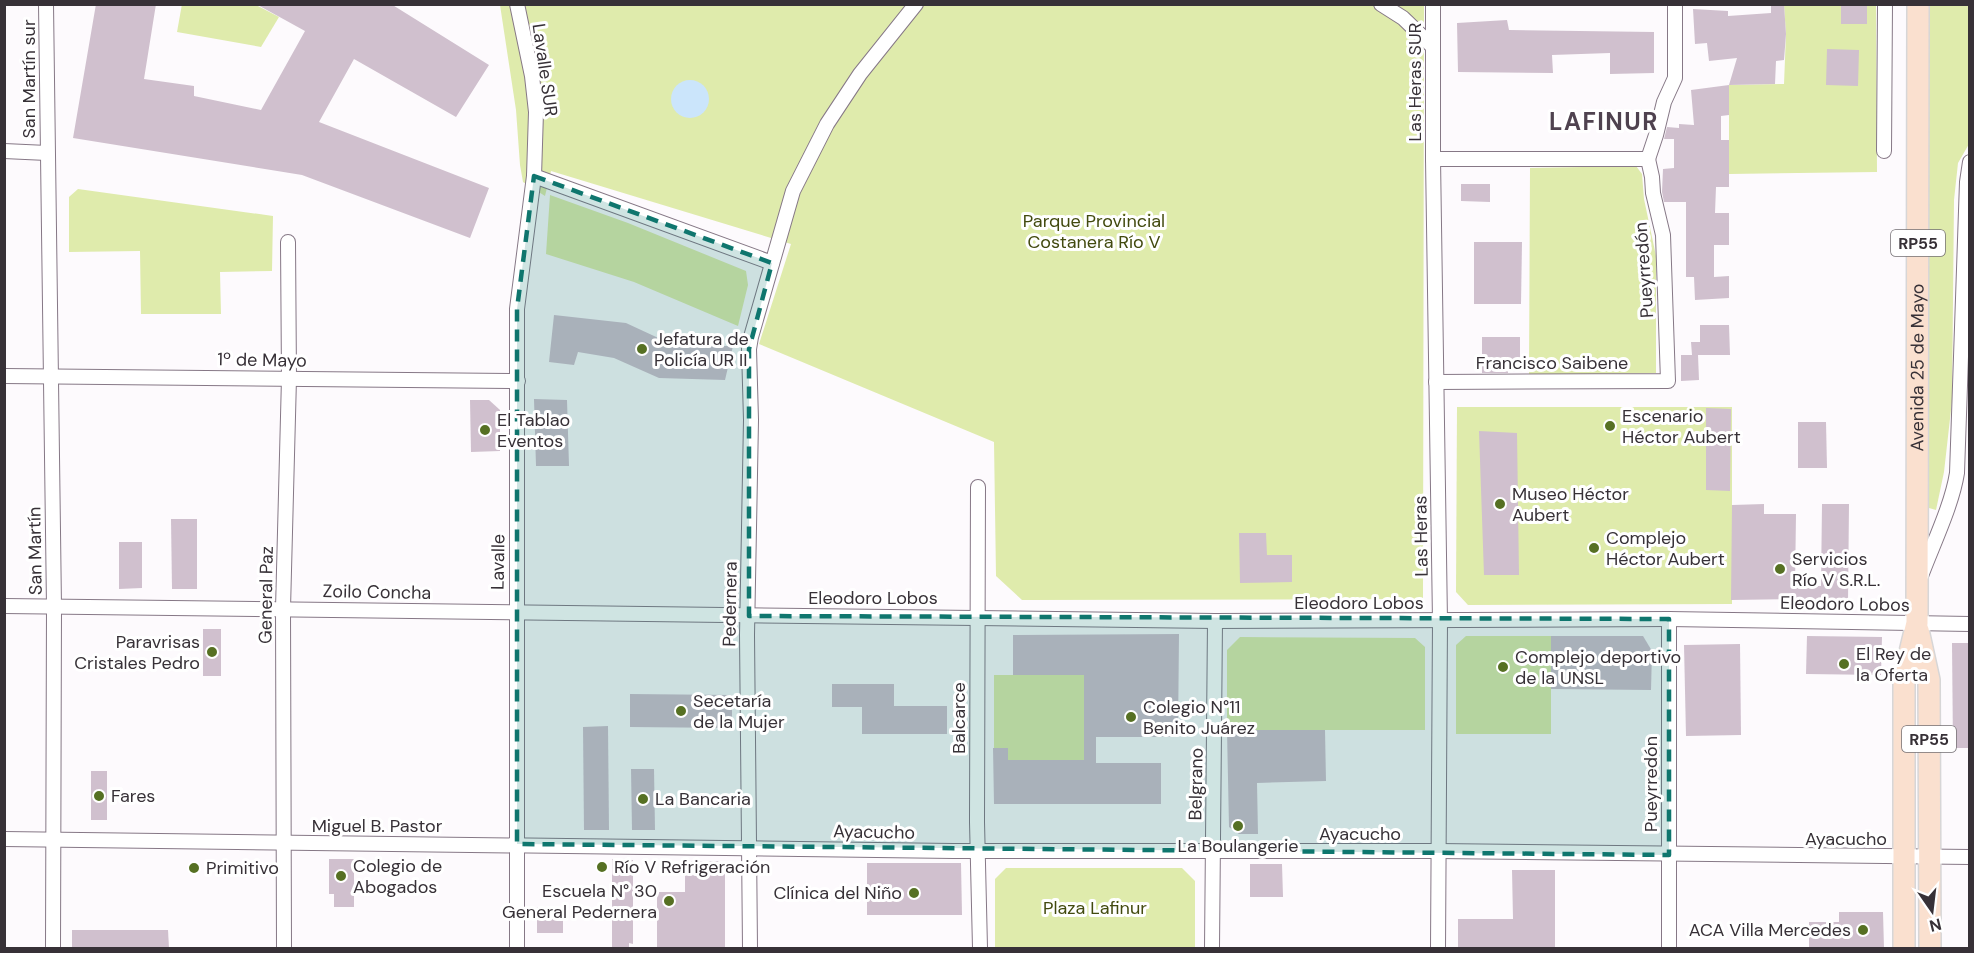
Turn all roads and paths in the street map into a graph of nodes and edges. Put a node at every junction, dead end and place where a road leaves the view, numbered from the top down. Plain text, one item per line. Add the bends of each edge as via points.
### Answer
1 (46, 4) edge
2 (517, 4) edge
3 (916, 4) edge
4 (1381, 4) edge
5 (1433, 4) edge
6 (1675, 4) edge
7 (1885, 4) edge
8 (1918, 4) edge
9 (1433, 47) junction
10 (4, 151) edge
11 (1884, 151) dead end
12 (47, 153) junction
13 (1433, 159) junction
14 (1648, 159) junction
15 (1970, 162) edge
16 (534, 176) junction
17 (288, 242) dead end
18 (772, 263) junction
19 (4, 376) edge
20 (50, 376) junction
21 (289, 378) junction
22 (518, 381) junction
23 (1668, 381) joint
24 (1436, 382) junction
25 (1965, 390) edge
26 (978, 487) dead end
27 (1917, 589) junction
28 (4, 606) edge
29 (54, 607) junction
30 (283, 609) junction
31 (516, 611) junction
32 (749, 616) junction
33 (978, 617) junction
34 (1669, 619) junction
35 (1215, 621) junction
36 (1440, 621) junction
37 (1917, 623) junction
38 (1970, 624) edge
39 (4, 839) edge
40 (54, 840) junction
41 (284, 844) junction
42 (517, 844) junction
43 (750, 849) junction
44 (979, 850) junction
45 (1438, 851) junction
46 (1213, 852) junction
47 (1669, 855) junction
48 (1904, 857) junction
49 (1930, 857) junction
50 (1970, 857) edge
51 (53, 948) edge
52 (284, 948) edge
53 (517, 948) edge
54 (750, 948) edge
55 (980, 948) edge
56 (1212, 948) edge
57 (1438, 948) edge
58 (1669, 948) edge
59 (1904, 948) edge
60 (1930, 948) edge

1 - 12 street, San Martín sur
2 - 16 street, Lavalle SUR via 536,112
3 - 18 street, Pedernera via 827,124 793,191
4 - 9 street via 1403,18
5 - 9 street, Las Heras SUR
6 - 14 street via 1675,78
7 - 11 street
8 - 27 main road, Avenida 25 de Mayo / RP55
9 - 13 street, Las Heras SUR
10 - 12 street
12 - 20 street, San Martín
13 - 14 street
13 - 24 street, Las Heras
14 - 23 street, Pueyrredón via 1663,235
15 - 25 street via 1966,182
16 - 18 street
16 - 22 street, Lavalle via 518,309
17 - 21 street, General Paz
18 - 32 street, Pedernera via 749,349
19 - 20 street, 1º de Mayo
20 - 21 street, 1º de Mayo
20 - 29 street, San Martín
21 - 22 street, 1º de Mayo
21 - 30 street, General Paz
22 - 31 street, Lavalle
23 - 24 street, Francisco Saibene
24 - 36 street, Las Heras
25 - 27 street via 1954,494
26 - 33 street, Balcarce
27 - 37 main road, Avenida 25 de Mayo / RP55
28 - 29 street, Zoilo Concha
29 - 30 street, Zoilo Concha
29 - 40 street, San Martín
30 - 31 street, Zoilo Concha
30 - 41 street, General Paz
31 - 32 street, Zoilo Concha
31 - 42 street, Lavalle
32 - 33 street, Eleodoro Lobos
32 - 43 street, Pedernera
33 - 35 street, Eleodoro Lobos
33 - 44 street, Balcarce
34 - 36 street, Eleodoro Lobos
34 - 37 street, Eleodoro Lobos
34 - 47 street, Pueyrredón
35 - 36 street, Eleodoro Lobos
35 - 46 street, Belgrano
36 - 45 street, Las Heras
37 - 38 street, Eleodoro Lobos
37 - 48 main road, Avenida 25 de Mayo / RP55 via 1904,677
37 - 49 main road, Avenida 25 de Mayo / RP55 via 1929,680
39 - 40 street, Miguel B. Pastor
40 - 41 street, Miguel B. Pastor
40 - 51 street, San Martín
41 - 42 street, Miguel B. Pastor
41 - 52 street, General Paz
42 - 43 street, Miguel B. Pastor
42 - 53 street, Lavalle
43 - 44 street, Ayacucho
43 - 54 street, Pedernera
44 - 46 street, Ayacucho
44 - 55 street, Balcarce
45 - 46 street, Ayacucho
45 - 47 street, Ayacucho
45 - 57 street, Las Heras
46 - 56 street, Belgrano
47 - 48 street, Ayacucho
47 - 58 street, Pueyrredón
48 - 49 street, Ayacucho
48 - 59 main road, Avenida 25 de Mayo / RP55
49 - 50 street, Ayacucho
49 - 60 main road, Avenida 25 de Mayo / RP55

